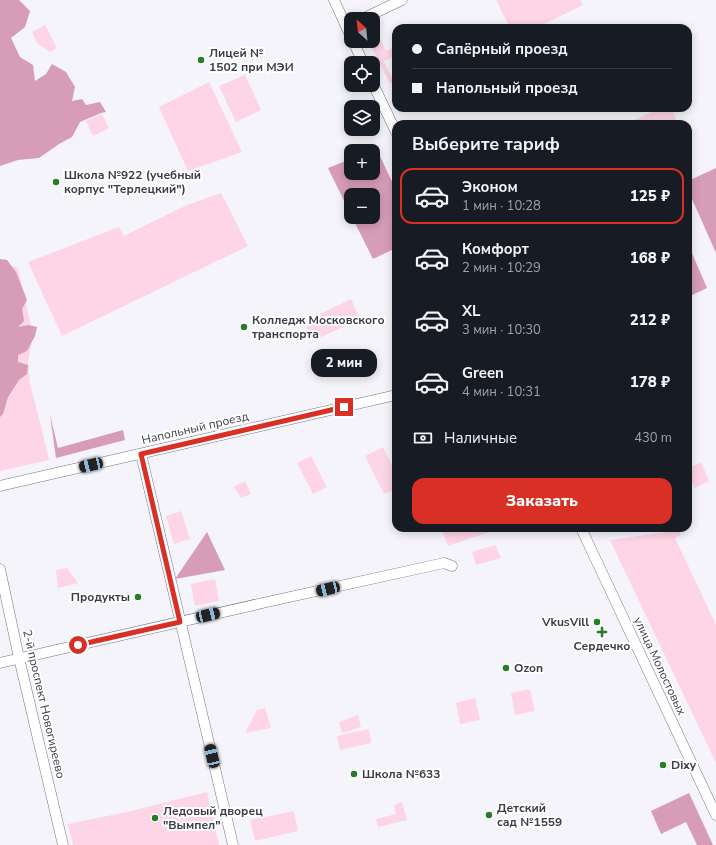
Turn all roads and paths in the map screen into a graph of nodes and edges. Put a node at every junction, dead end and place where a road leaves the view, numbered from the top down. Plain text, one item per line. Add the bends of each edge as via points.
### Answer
1 (334, 0) edge
2 (402, 0) edge
3 (377, 12) edge
4 (344, 17) edge
5 (377, 92) edge
6 (392, 124) edge
7 (392, 397) edge
8 (141, 454) junction
9 (0, 486) edge
10 (583, 532) edge
11 (452, 566) dead end
12 (0, 569) edge
13 (180, 622) junction
14 (20, 658) junction
15 (0, 663) edge
16 (716, 815) edge
17 (63, 845) edge
18 (233, 845) edge

1 - 4 street
2 - 3 street
5 - 6 street
7 - 8 street, Напольный проезд
8 - 9 street, Напольный проезд
8 - 13 street
10 - 16 street, улица Молостовых
11 - 13 street via 444,563
12 - 14 street, 2-й проспект Новогиреево
13 - 14 street
13 - 18 street
14 - 15 street
14 - 17 street, 2-й проспект Новогиреево

